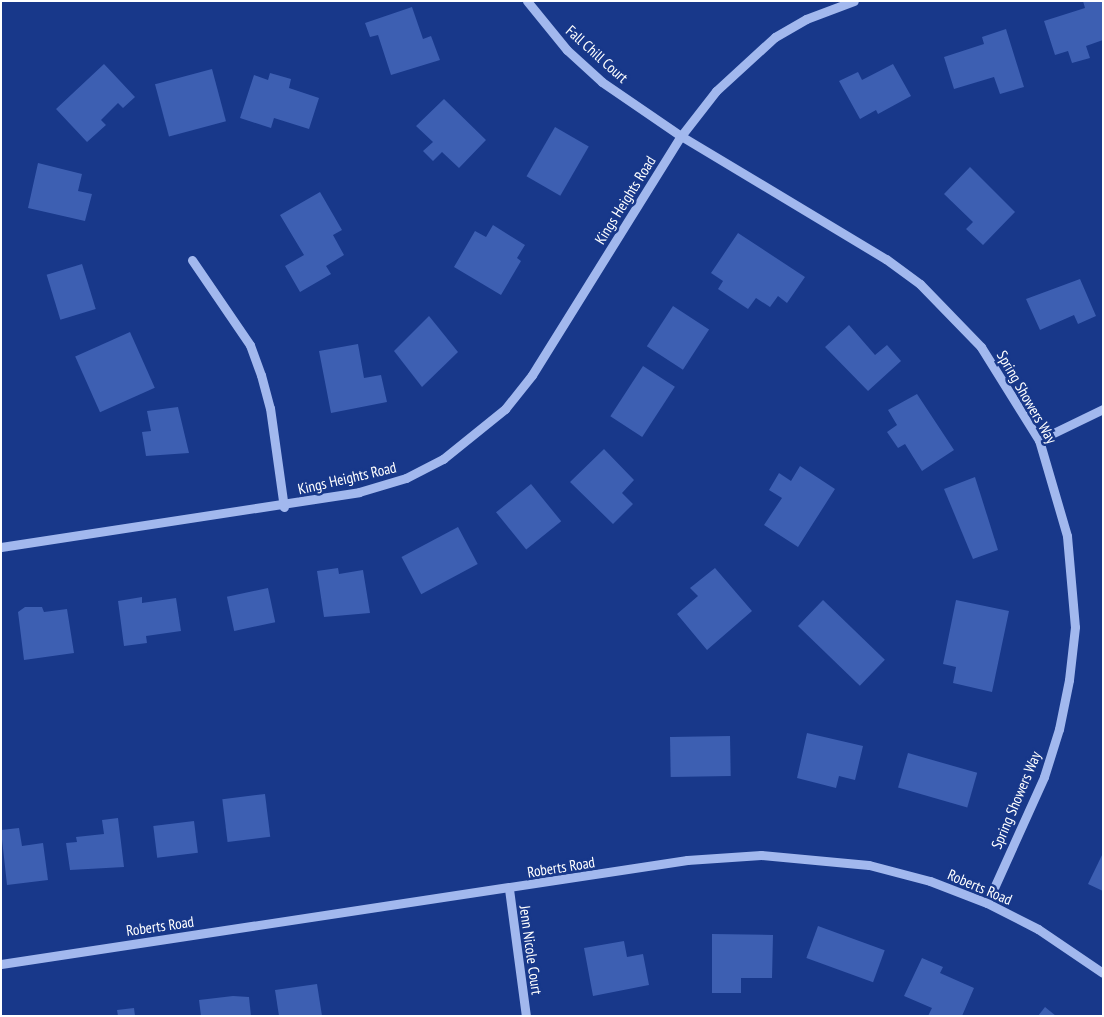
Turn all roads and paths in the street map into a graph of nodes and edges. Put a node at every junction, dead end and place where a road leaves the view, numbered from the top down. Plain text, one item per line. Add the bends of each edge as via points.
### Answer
1 (527, 1) edge
2 (854, 1) edge
3 (681, 136) junction
4 (192, 260) dead end
5 (1103, 409) edge
6 (1039, 440) junction
7 (284, 506) junction
8 (1, 547) edge
9 (508, 889) junction
10 (987, 903) junction
11 (1, 964) edge
12 (1103, 972) edge
13 (526, 1016) edge

1 - 3 street, Fall Chill Court via 567,50 602,82
2 - 3 street, Kings Heights Road via 806,19 775,37 716,91
3 - 6 street, Spring Showers Way via 886,258 920,284 981,347
3 - 7 street, Kings Heights Road via 532,375 475,437 406,478
4 - 7 street via 250,345 270,408
5 - 6 street
6 - 10 street, Spring Showers Way via 1057,490 1067,536 1075,627 1059,729 1044,777
7 - 8 street, Kings Heights Road
9 - 10 street, Roberts Road via 688,860 762,855 869,865 930,881
9 - 11 street, Roberts Road
9 - 13 street, Jenn Nicole Court
10 - 12 street, Roberts Road via 1038,929

